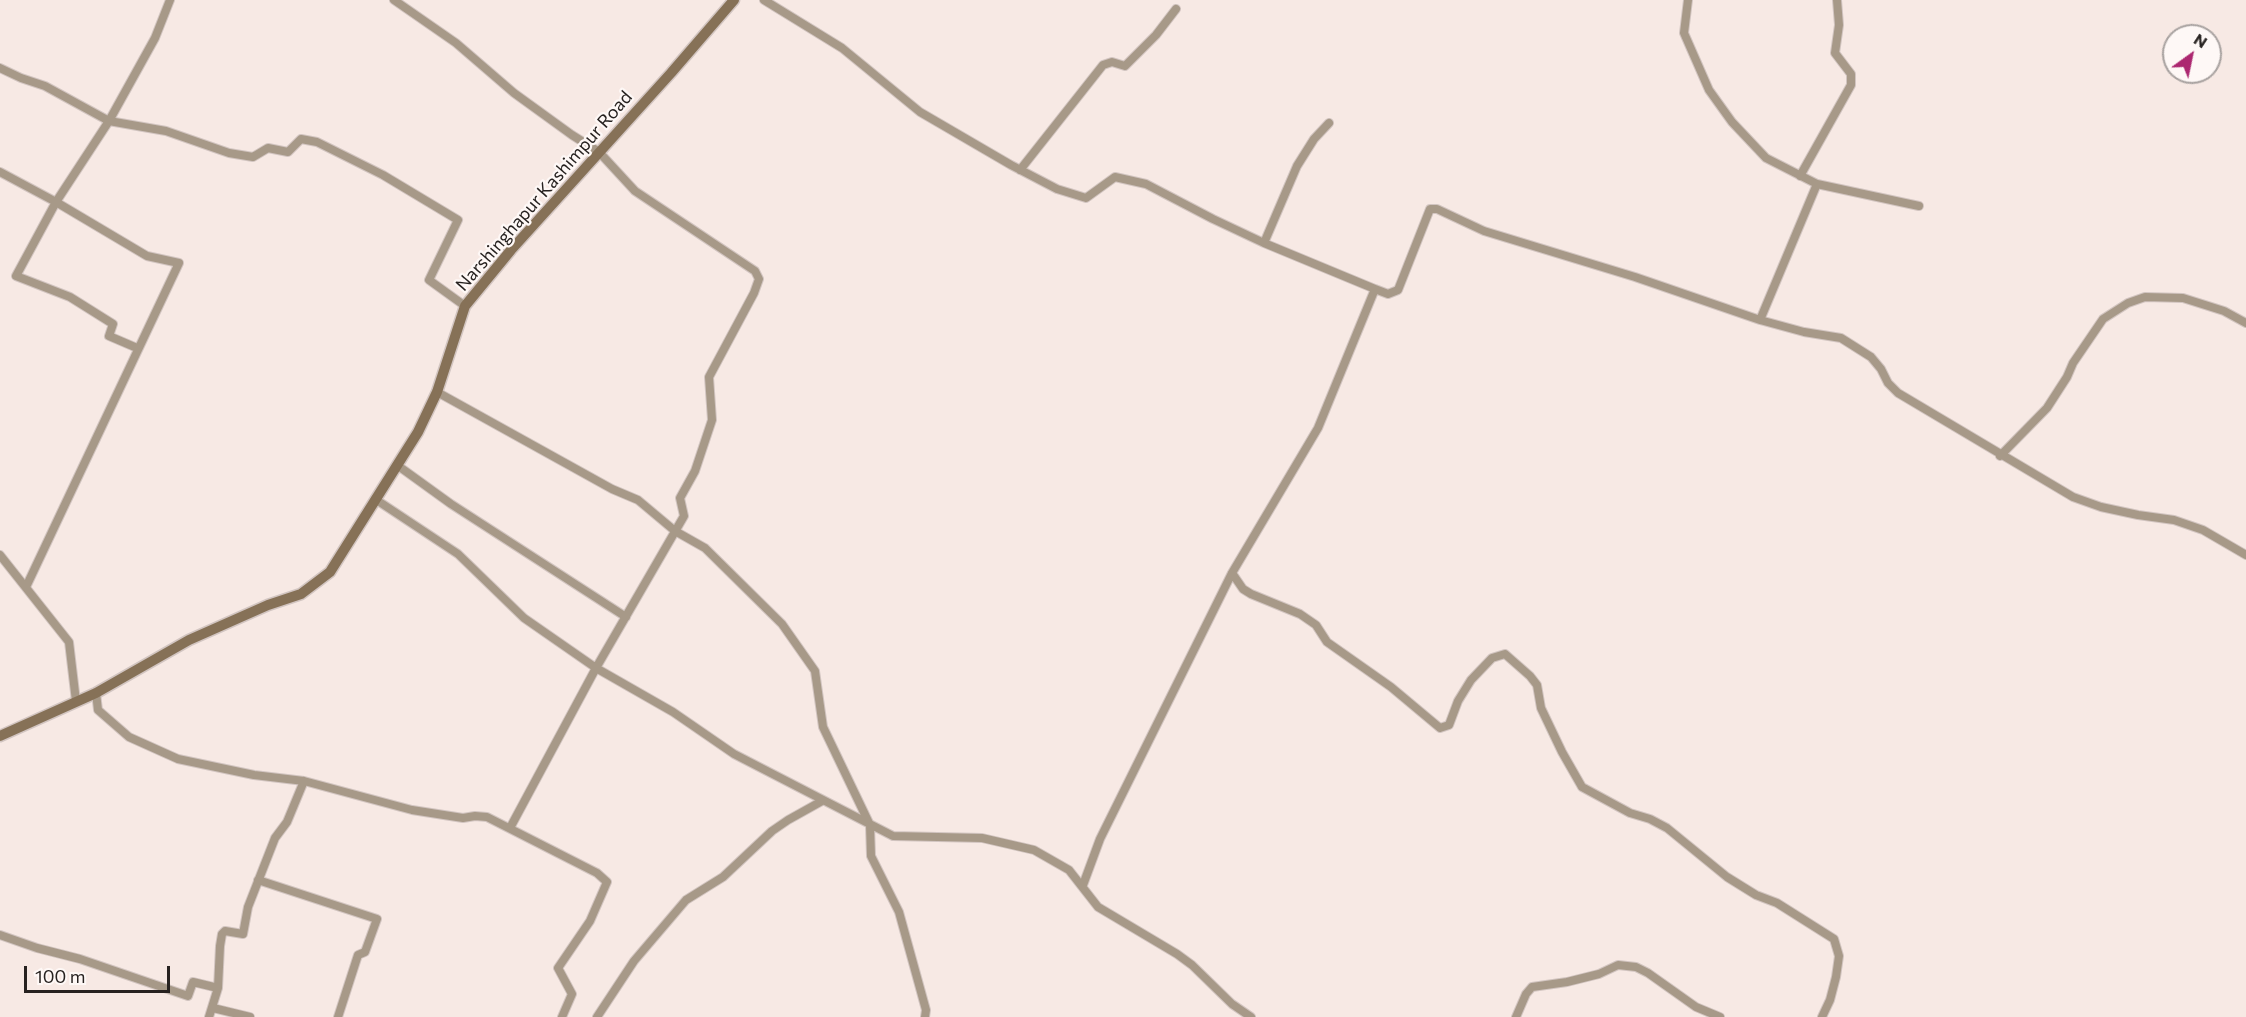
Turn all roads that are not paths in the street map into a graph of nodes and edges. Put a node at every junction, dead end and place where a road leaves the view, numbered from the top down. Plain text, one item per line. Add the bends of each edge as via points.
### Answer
1 (170, 0) edge
2 (393, 0) edge
3 (734, 0) edge
4 (764, 0) edge
5 (1689, 0) edge
6 (1837, 0) edge
7 (1176, 9) dead end
8 (0, 68) edge
9 (110, 121) junction
10 (1329, 123) dead end
11 (599, 152) junction
12 (1020, 170) junction
13 (0, 172) edge
14 (1800, 176) junction
15 (1817, 184) junction
16 (56, 202) junction
17 (1919, 206) dead end
18 (1264, 243) junction
19 (1375, 289) junction
20 (465, 306) junction
21 (1760, 320) junction
22 (2246, 323) edge
23 (137, 348) junction
24 (437, 392) junction
25 (2000, 456) junction
26 (397, 465) junction
27 (375, 499) junction
28 (675, 531) junction
29 (0, 555) edge
30 (2246, 555) edge
31 (1232, 573) junction
32 (26, 587) junction
33 (626, 617) junction
34 (596, 668) junction
35 (96, 693) junction
36 (76, 701) junction
37 (0, 736) edge
38 (304, 781) junction
39 (822, 801) junction
40 (870, 825) junction
41 (510, 828) junction
42 (258, 880) junction
43 (1083, 885) junction
44 (0, 935) edge
45 (218, 988) junction
46 (213, 1008) junction
47 (210, 1017) edge
48 (250, 1017) edge
49 (338, 1017) edge
50 (562, 1017) edge
51 (597, 1017) edge
52 (925, 1017) edge
53 (1251, 1017) edge
54 (1516, 1017) edge
55 (1720, 1017) edge
56 (1822, 1017) edge

1 - 9 street via 155,38
2 - 11 street
3 - 11 street, Narshinghapur Kashimpur Road
4 - 12 street via 842,48 920,112
5 - 14 street via 1684,33 1709,90 1766,158
6 - 14 street via 1835,53 1851,74 1851,85
7 - 12 street via 1125,66 1112,62 1104,65
8 - 9 street via 45,86
9 - 16 street
9 - 20 street via 166,131 229,153 253,157 268,148 288,152 301,139 317,142 383,175 458,220 429,280
10 - 18 street via 1297,166
11 - 20 street, Narshinghapur Kashimpur Road
11 - 28 street via 635,191 755,271 759,279 710,377 712,420 695,471 680,498 684,516
12 - 18 street via 1086,198 1115,177 1146,184
13 - 16 street
14 - 15 street
15 - 17 street
15 - 21 street
16 - 23 street via 147,256 179,263
16 - 23 street via 16,276 70,297 113,324 109,336
18 - 19 street
19 - 21 street via 1388,294 1398,290 1430,209 1437,209 1484,231
19 - 31 street via 1318,428
20 - 24 street, Narshinghapur Kashimpur Road
21 - 25 street via 1850,343 1871,357 1898,393
22 - 25 street via 2224,311 2183,298 2145,297 2128,303 2103,320 2047,408
23 - 32 street
24 - 26 street, Narshinghapur Kashimpur Road
24 - 28 street via 638,500
25 - 30 street via 2084,502 2174,520 2203,530
26 - 27 street, Narshinghapur Kashimpur Road
26 - 33 street
27 - 34 street via 458,554 524,618
27 - 35 street, Narshinghapur Kashimpur Road via 330,572 301,594 189,640
28 - 33 street
28 - 40 street via 705,548 782,624 815,672 824,727
29 - 32 street
31 - 43 street via 1100,839
31 - 56 street via 1251,594 1316,625 1327,642 1440,728 1449,725 1471,680 1492,658 1504,654 1537,685 1541,708 1582,787 1667,828 1727,877 1834,939 1839,956 1836,977
32 - 36 street via 69,642
33 - 34 street
34 - 39 street via 673,712 734,754
34 - 41 street
35 - 36 street, Narshinghapur Kashimpur Road
35 - 38 street via 98,710 129,737 177,759
36 - 37 street, Narshinghapur Kashimpur Road
38 - 41 street via 412,810 463,818 488,817
38 - 42 street via 287,822 274,838
39 - 40 street
39 - 51 street via 772,831 723,877 686,900 634,961
40 - 43 street via 893,836 982,838 1034,850 1069,870
40 - 52 street via 871,856 899,912
41 - 50 street via 607,882 590,921 558,968 572,994
42 - 45 street via 243,934 222,934
42 - 49 street via 377,919 365,952 358,955
43 - 53 street via 1098,907 1178,954
44 - 45 street via 188,996 194,982
45 - 46 street
46 - 47 street
46 - 48 street
54 - 55 street via 1532,987 1588,977 1618,965 1648,973 1696,1007

